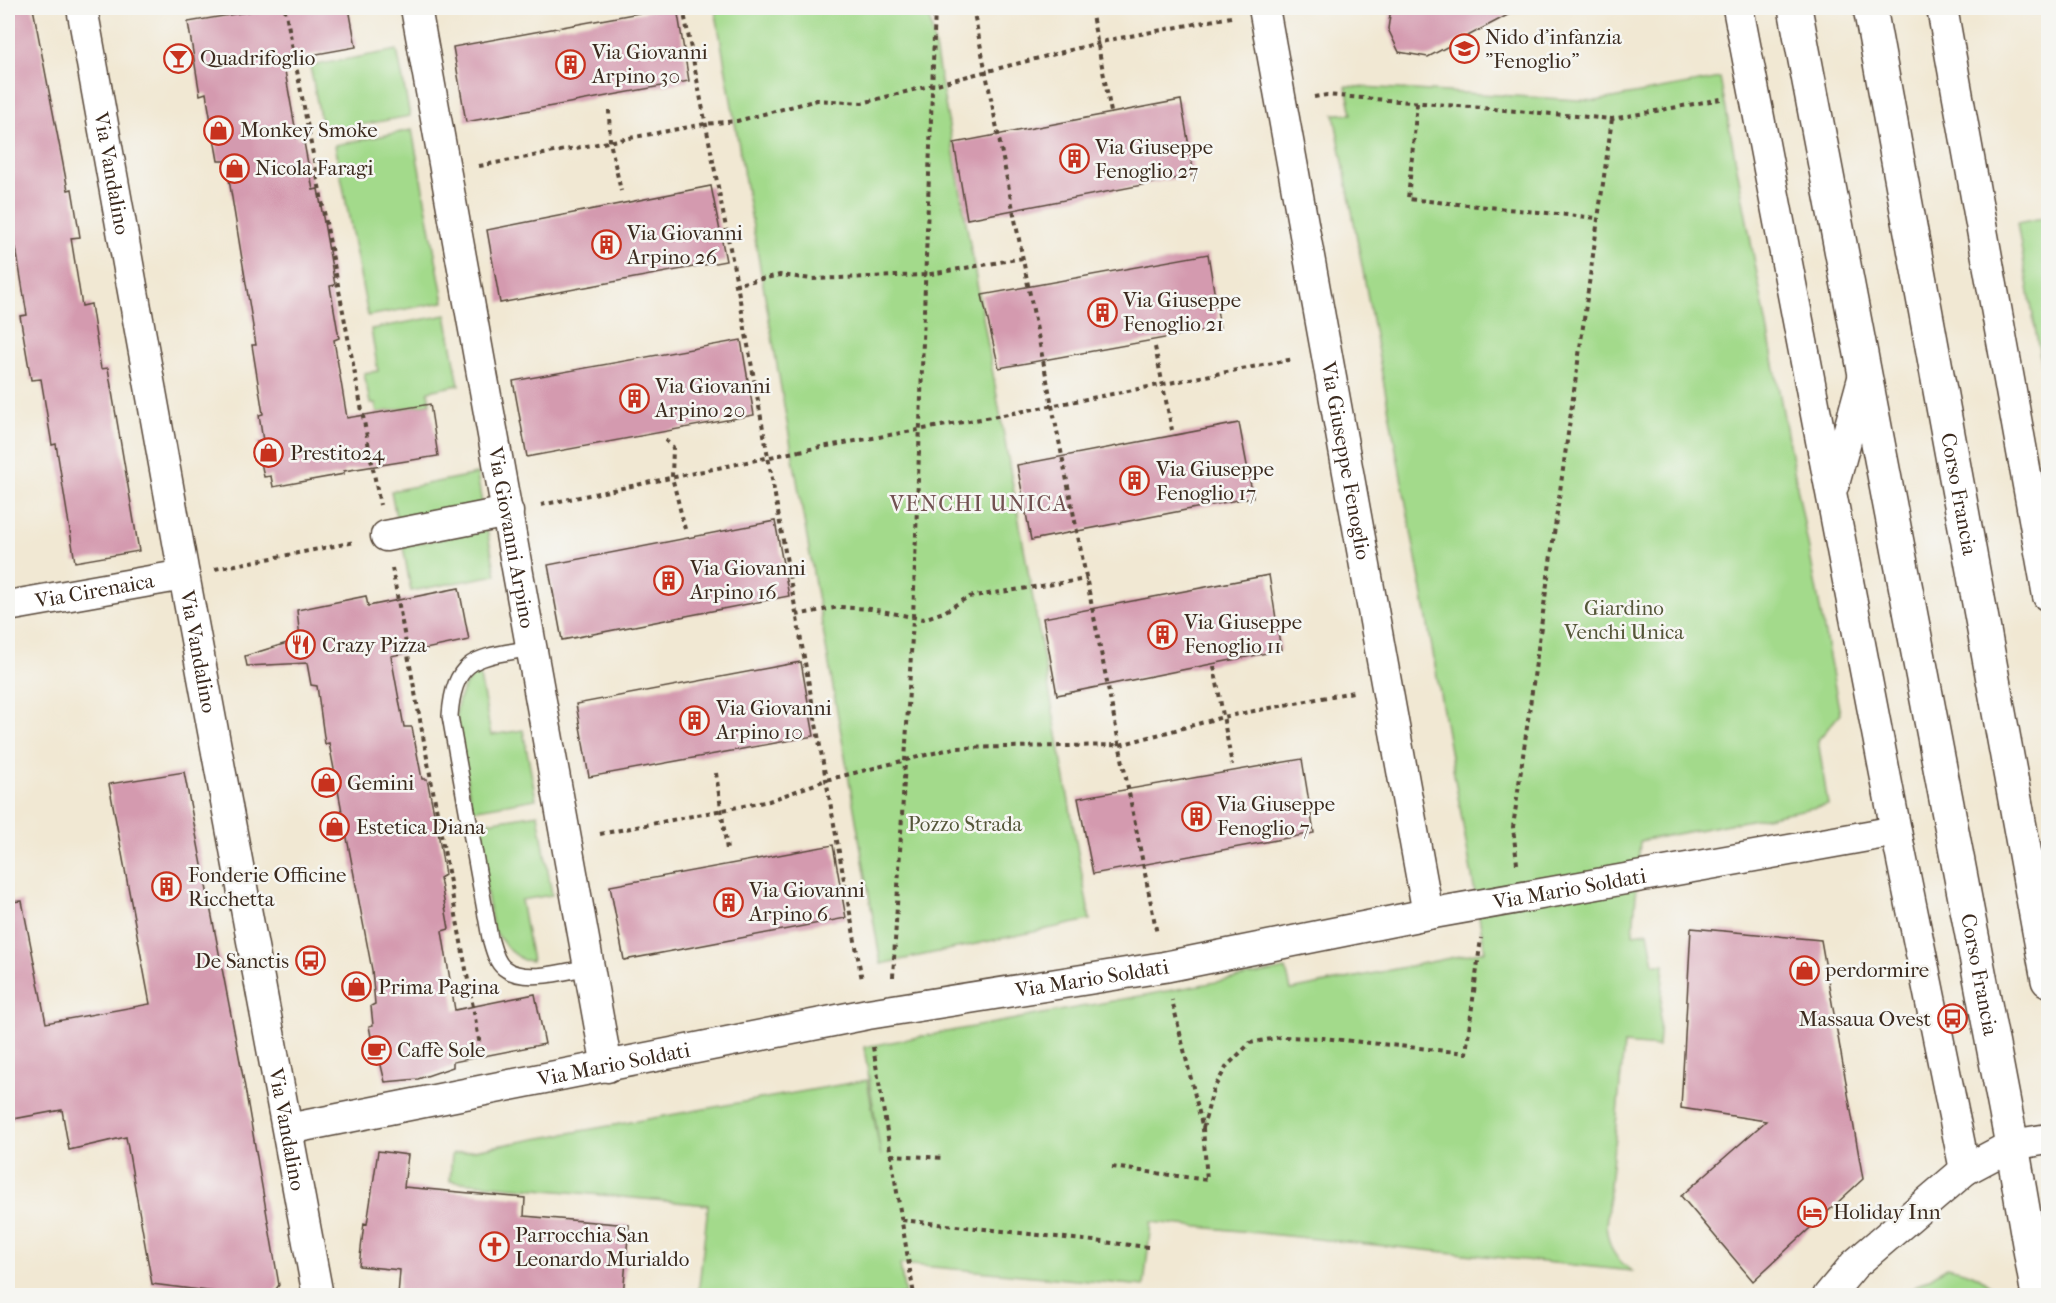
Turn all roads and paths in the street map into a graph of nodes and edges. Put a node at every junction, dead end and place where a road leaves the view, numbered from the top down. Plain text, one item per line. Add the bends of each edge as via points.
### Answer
1 (82, 8) edge
2 (285, 8) edge
3 (416, 8) edge
4 (683, 8) edge
5 (935, 8) edge
6 (973, 8) edge
7 (1738, 8) edge
8 (1796, 8) edge
9 (1870, 8) edge
10 (1943, 8) edge
11 (1264, 9) edge
12 (1091, 10) dead end
13 (1097, 44) junction
14 (986, 71) junction
15 (932, 86) junction
16 (1754, 94) junction
17 (1281, 102) junction
18 (1417, 103) junction
19 (609, 110) dead end
20 (1111, 112) dead end
21 (1612, 119) junction
22 (705, 124) junction
23 (610, 142) junction
24 (446, 171) junction
25 (621, 191) dead end
26 (1597, 218) junction
27 (1023, 258) junction
28 (925, 275) junction
29 (735, 285) junction
30 (1155, 346) dead end
31 (1327, 352) junction
32 (1865, 371) junction
33 (1163, 385) junction
34 (1053, 406) junction
35 (1172, 430) dead end
36 (665, 440) dead end
37 (768, 457) junction
38 (672, 477) junction
39 (1832, 492) junction
40 (508, 512) junction
41 (2042, 527) edge
42 (685, 529) dead end
43 (386, 536) junction
44 (184, 575) junction
45 (1087, 579) junction
46 (2049, 596) edge
47 (8, 606) edge
48 (796, 615) junction
49 (913, 618) junction
50 (532, 648) junction
51 (1214, 666) dead end
52 (1387, 686) junction
53 (1223, 717) junction
54 (1120, 745) junction
55 (905, 761) junction
56 (1232, 765) dead end
57 (716, 773) dead end
58 (826, 780) junction
59 (722, 811) junction
60 (1896, 831) junction
61 (567, 840) junction
62 (727, 850) dead end
63 (1521, 898) junction
64 (1485, 904) junction
65 (1428, 914) junction
66 (589, 967) junction
67 (1164, 967) junction
68 (2049, 980) edge
69 (880, 1012) junction
70 (607, 1067) junction
71 (488, 1089) junction
72 (288, 1129) junction
73 (1203, 1129) junction
74 (2049, 1139) edge
75 (2012, 1145) junction
76 (891, 1155) junction
77 (943, 1158) dead end
78 (1112, 1167) dead end
79 (1965, 1170) junction
80 (902, 1220) junction
81 (1148, 1247) dead end
82 (914, 1295) edge
83 (318, 1296) edge
84 (1828, 1296) edge
85 (2038, 1296) edge

1 - 44 street, Via Vandalino
2 - 43 path
3 - 24 street, Via Giovanni Arpino
4 - 22 path
5 - 15 path
6 - 14 path
7 - 16 street, Corso Francia
8 - 32 main road, Corso Francia
9 - 68 main road, Corso Francia
10 - 41 street
11 - 13 path
11 - 17 street, Via Giuseppe Fenoglio
12 - 13 path
13 - 14 path
13 - 20 path
14 - 15 path
14 - 27 path
15 - 22 path via 862,103 817,100 737,121
15 - 28 path
16 - 21 path
16 - 39 street, Corso Francia
17 - 18 path via 1327,96
17 - 31 street, Via Giuseppe Fenoglio
18 - 21 path
18 - 26 path via 1408,199
19 - 23 path
21 - 26 path
22 - 23 path
22 - 29 path
23 - 24 path
23 - 25 path
24 - 40 street, Via Giovanni Arpino
26 - 63 path via 1513,827
27 - 28 path
27 - 34 path
28 - 29 path via 812,279 780,275
28 - 49 path
29 - 37 path
30 - 33 path
31 - 33 path
31 - 52 street, Via Giuseppe Fenoglio
32 - 39 street, Corso Francia
32 - 75 main road, Corso Francia
33 - 34 path
33 - 35 path
34 - 37 path, bridge
34 - 45 path
36 - 38 path via 673,447
37 - 38 path
37 - 48 path
38 - 40 path
38 - 42 path
39 - 60 street, Corso Francia
40 - 43 street
40 - 50 street, Via Giovanni Arpino
41 - 46 street
43 - 44 path
43 - 71 path
44 - 47 street, Via Cirenaica
44 - 72 street, Via Vandalino
45 - 49 path via 968,597 944,612
45 - 54 path
48 - 49 path via 839,607
48 - 58 path
49 - 55 path
50 - 61 street, Via Giovanni Arpino
50 - 66 lane via 486,657 463,670 451,695 450,716 496,957 505,969 533,977
51 - 53 path
52 - 53 path
52 - 65 street, Via Giuseppe Fenoglio
53 - 54 path
53 - 56 path
54 - 55 path via 954,748
54 - 67 path
55 - 58 path
55 - 69 path
57 - 59 path
58 - 59 path via 769,801
58 - 69 path
59 - 61 path
59 - 62 path
60 - 63 street, Via Mario Soldati
60 - 79 street, Corso Francia
61 - 66 street, Via Giovanni Arpino
63 - 64 street, Via Mario Soldati
64 - 65 street, Via Mario Soldati
64 - 73 path via 1466,1053 1281,1036 1250,1043 1227,1066 1213,1089
65 - 67 street, Via Mario Soldati
66 - 70 street, Via Giovanni Arpino
67 - 69 street, Via Mario Soldati
67 - 73 path
69 - 70 street, Via Mario Soldati
69 - 76 path
70 - 71 street, Via Mario Soldati
71 - 72 street, Via Mario Soldati
72 - 83 street, Via Vandalino
73 - 78 path via 1207,1180
74 - 75 street
75 - 79 street
75 - 85 main road, Corso Francia
76 - 77 path
76 - 80 path
79 - 84 street via 1854,1265
80 - 81 path
80 - 82 path

